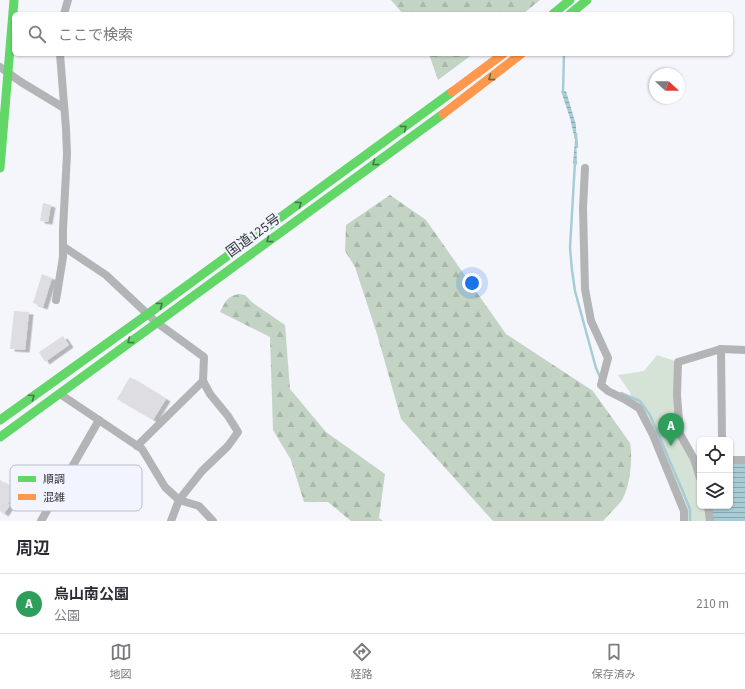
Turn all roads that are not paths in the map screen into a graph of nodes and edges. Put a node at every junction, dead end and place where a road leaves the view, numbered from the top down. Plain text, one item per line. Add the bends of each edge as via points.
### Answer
1 (14, 0) edge
2 (68, 0) edge
3 (570, 0) edge
4 (587, 0) edge
5 (12, 12) edge
6 (65, 12) edge
7 (555, 12) edge
8 (572, 12) edge
9 (12, 14) edge
10 (60, 56) edge
11 (500, 56) edge
12 (518, 56) edge
13 (4, 70) edge
14 (64, 108) junction
15 (0, 168) edge
16 (585, 168) dead end
17 (64, 247) junction
18 (56, 300) dead end
19 (148, 314) junction
20 (156, 322) junction
21 (721, 349) junction
22 (745, 350) edge
23 (204, 381) junction
24 (60, 394) junction
25 (0, 420) edge
26 (99, 420) junction
27 (0, 437) edge
28 (722, 437) edge
29 (137, 446) junction
30 (697, 459) edge
31 (733, 460) edge
32 (745, 460) edge
33 (73, 465) edge
34 (179, 500) junction
35 (708, 509) edge
36 (47, 511) edge
37 (41, 521) edge
38 (171, 521) edge
39 (213, 521) edge
40 (684, 521) edge
41 (710, 521) edge

1 - 5 main road
2 - 6 street
3 - 7 main road
4 - 8 main road
9 - 13 main road
10 - 14 street
19 -> 11 main road, 国道125号
12 -> 20 main road, 国道125号
13 - 14 street
13 - 15 main road
14 - 17 street via 67,154
16 - 40 street via 585,289 591,321 608,358 601,385 639,408 653,435 684,511
17 - 18 street
17 - 19 street via 106,275
19 - 20 street
25 -> 19 main road, 国道125号
20 - 23 street via 204,357
20 -> 24 main road, 国道125号
21 - 22 street
21 - 28 street
21 - 30 street via 678,362 680,434
23 - 29 street
23 - 34 street via 210,394 238,432
24 - 26 street
24 - 27 main road, 国道125号
26 - 29 street
26 - 33 street
29 - 34 street via 142,449 165,487
31 - 32 street
34 - 38 street
34 - 39 street via 199,506
35 - 41 street
36 - 37 street

